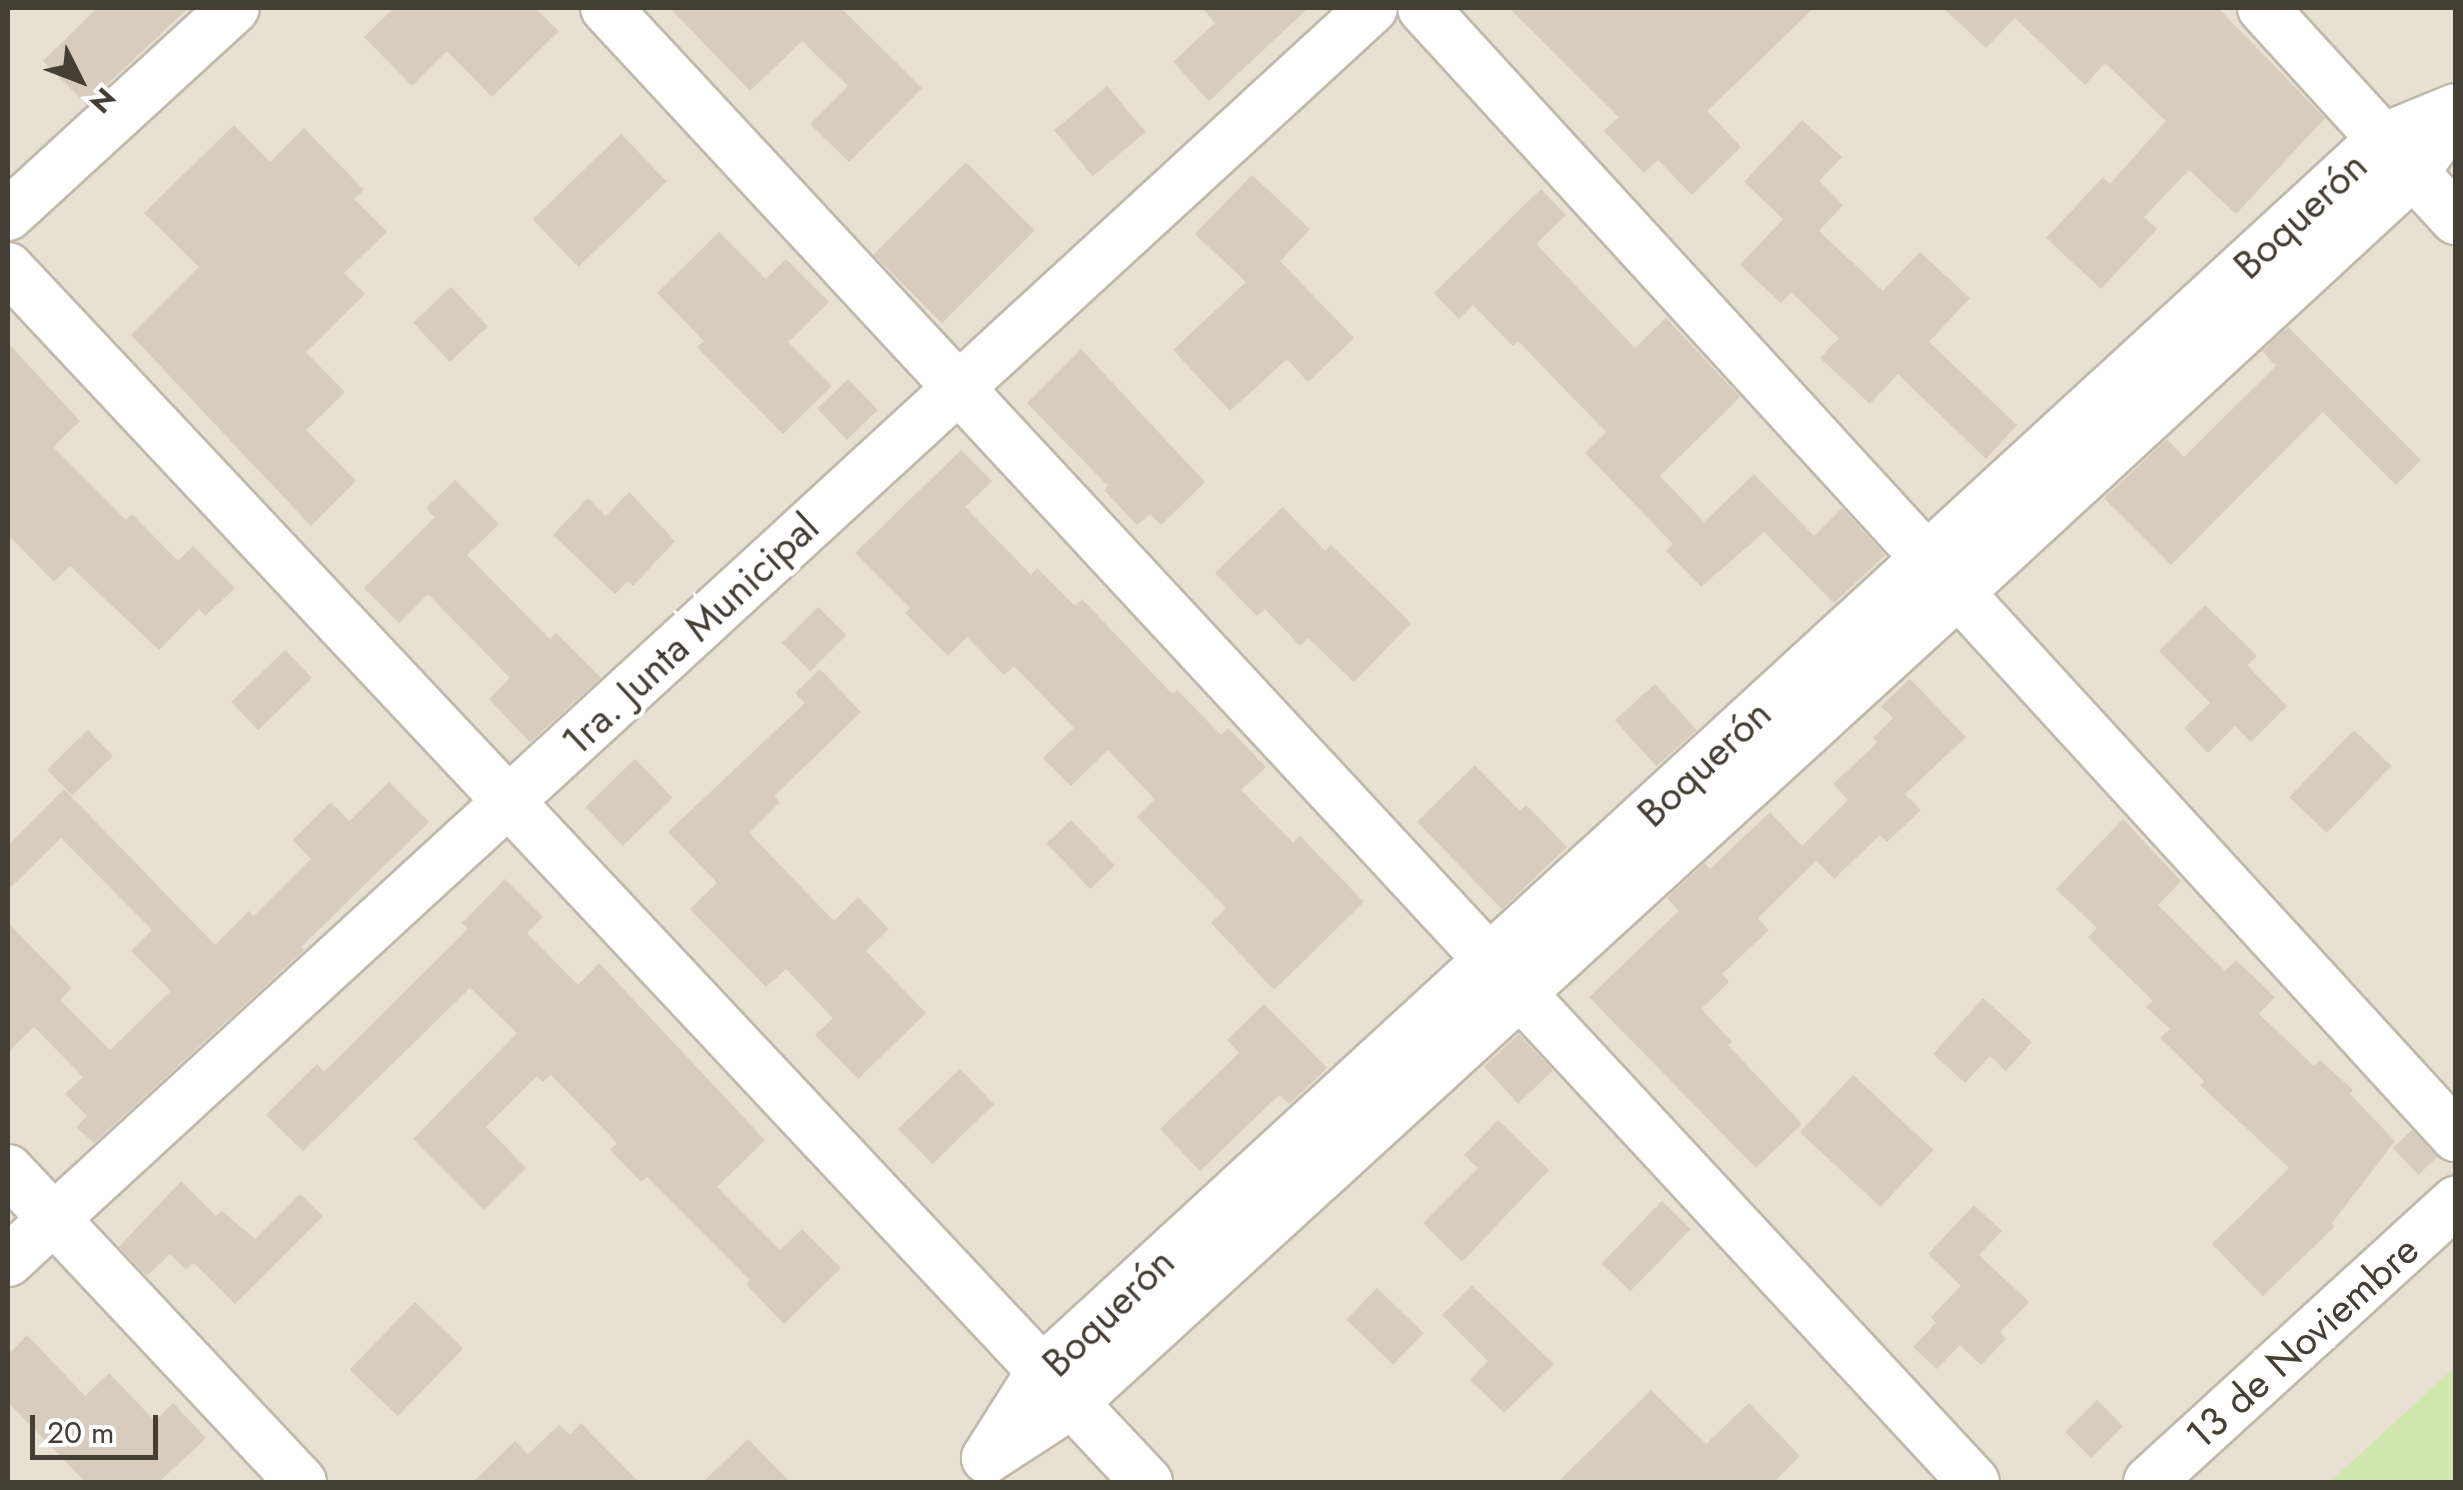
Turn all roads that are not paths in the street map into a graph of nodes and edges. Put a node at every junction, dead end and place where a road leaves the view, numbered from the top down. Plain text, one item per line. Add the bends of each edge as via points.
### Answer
1 (234, 8) edge
2 (606, 8) edge
3 (1372, 8) edge
4 (1423, 8) edge
5 (2263, 8) edge
6 (2456, 111) edge
7 (2398, 156) junction
8 (8, 215) edge
9 (2456, 219) edge
10 (8, 268) edge
11 (958, 387) junction
12 (1943, 575) junction
13 (509, 801) junction
14 (1506, 976) junction
15 (2456, 1136) edge
16 (8, 1170) edge
17 (2456, 1202) edge
18 (54, 1218) junction
19 (8, 1261) edge
20 (1057, 1387) junction
21 (974, 1470) edge
22 (302, 1482) edge
23 (1147, 1482) edge
24 (1974, 1482) edge
25 (2149, 1482) edge

1 - 8 street
2 - 11 street
3 - 11 street, 1ra. Junta Municipal
4 - 12 street
5 - 7 street
6 - 7 street, Boquerón
7 - 9 street
7 - 12 street, Boquerón
10 - 13 street
11 - 13 street, 1ra. Junta Municipal
11 - 14 street
12 - 14 street, Boquerón
12 - 15 street
13 - 18 street, 1ra. Junta Municipal
13 - 20 street
14 - 20 street, Boquerón
14 - 24 street
16 - 18 street
17 - 25 street, 13 de Noviembre
18 - 19 street, 1ra. Junta Municipal
18 - 22 street
20 - 21 street, Boquerón
20 - 23 street

